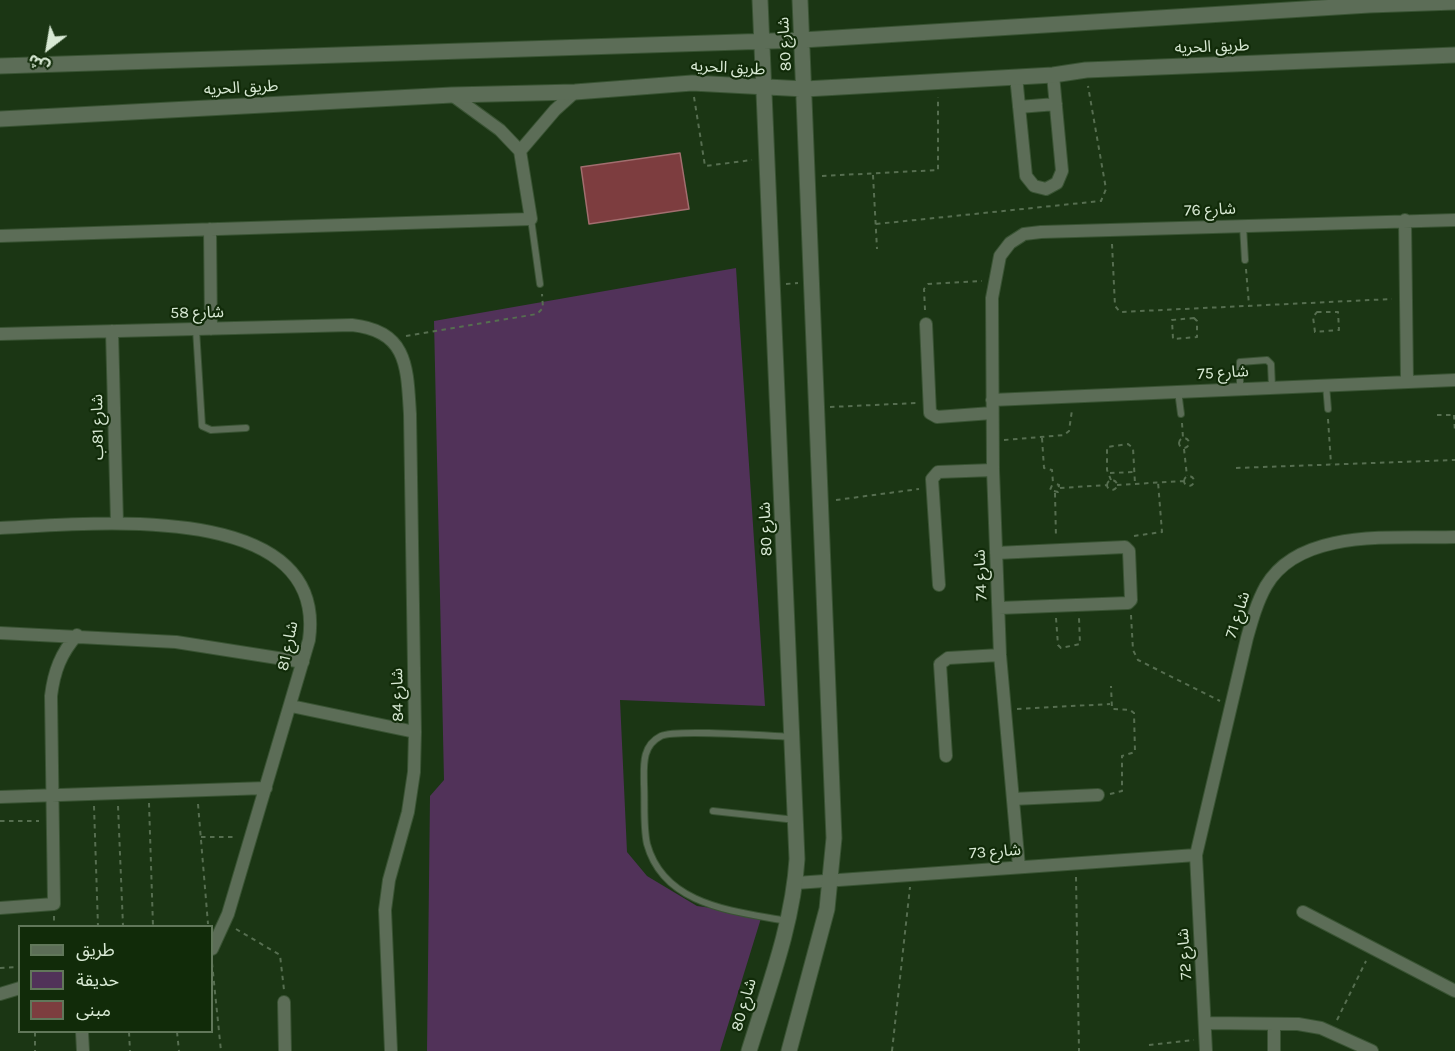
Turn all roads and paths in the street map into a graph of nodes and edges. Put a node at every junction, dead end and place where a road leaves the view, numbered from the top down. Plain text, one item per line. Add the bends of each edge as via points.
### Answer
1 (760, 0) edge
2 (800, 0) edge
3 (1455, 2) edge
4 (802, 40) junction
5 (763, 41) junction
6 (1455, 55) edge
7 (0, 66) edge
8 (1053, 75) junction
9 (1016, 76) junction
10 (937, 81) junction
11 (692, 83) junction
12 (765, 88) junction
13 (805, 89) junction
14 (575, 92) junction
15 (452, 95) junction
16 (1056, 104) junction
17 (1019, 107) junction
18 (0, 119) edge
19 (520, 151) junction
20 (766, 158) junction
21 (873, 175) junction
22 (807, 176) junction
23 (531, 219) junction
24 (1405, 220) junction
25 (1455, 220) edge
26 (1243, 225) junction
27 (210, 229) junction
28 (1111, 230) junction
29 (0, 236) edge
30 (877, 249) dead end
31 (1245, 260) joint
32 (994, 281) junction
33 (813, 282) junction
34 (540, 284) joint
35 (774, 285) junction
36 (1407, 298) junction
37 (1327, 303) junction
38 (1249, 306) junction
39 (1184, 309) junction
40 (1328, 312) junction
41 (1185, 319) junction
42 (926, 324) joint
43 (196, 329) junction
44 (211, 329) junction
45 (112, 331) junction
46 (0, 334) edge
47 (392, 338) junction
48 (1455, 380) edge
49 (1407, 381) junction
50 (1326, 385) junction
51 (1272, 387) junction
52 (1240, 388) junction
53 (1178, 391) junction
54 (1074, 396) junction
55 (992, 400) junction
56 (929, 402) junction
57 (818, 408) junction
58 (1328, 408) joint
59 (992, 413) junction
60 (1180, 414) joint
61 (1454, 415) edge
62 (1437, 416) dead end
63 (246, 428) dead end
64 (1455, 433) edge
65 (1042, 437) junction
66 (1183, 438) junction
67 (993, 440) junction
68 (1184, 448) junction
69 (1455, 460) edge
70 (1331, 464) junction
71 (1236, 468) dead end
72 (993, 470) junction
73 (1134, 472) junction
74 (1110, 473) junction
75 (1187, 476) junction
76 (1111, 480) junction
77 (1184, 481) junction
78 (1158, 482) junction
79 (1053, 483) junction
80 (1117, 484) junction
81 (1135, 484) junction
82 (1107, 485) junction
83 (931, 488) junction
84 (1060, 488) junction
85 (1055, 493) junction
86 (821, 502) junction
87 (117, 523) junction
88 (0, 528) edge
89 (1124, 537) dead end
90 (1455, 537) edge
91 (1056, 550) junction
92 (996, 553) junction
93 (939, 585) dead end
94 (1130, 602) junction
95 (1078, 605) junction
96 (1055, 606) junction
97 (999, 608) junction
98 (0, 633) edge
99 (77, 635) junction
100 (1000, 655) junction
101 (303, 662) junction
102 (1111, 686) dead end
103 (1112, 704) junction
104 (291, 706) junction
105 (1231, 706) junction
106 (1005, 710) junction
107 (415, 732) junction
108 (793, 737) junction
109 (946, 756) dead end
110 (266, 789) junction
111 (197, 791) junction
112 (149, 792) junction
113 (117, 793) junction
114 (94, 794) junction
115 (53, 795) junction
116 (1098, 795) joint
117 (0, 797) edge
118 (1013, 799) junction
119 (713, 811) dead end
120 (53, 820) junction
121 (797, 820) junction
122 (0, 821) edge
123 (201, 837) junction
124 (251, 837) junction
125 (1196, 855) junction
126 (1076, 863) junction
127 (1018, 867) junction
128 (912, 874) junction
129 (832, 880) junction
130 (796, 882) junction
131 (0, 908) edge
132 (1303, 912) dead end
133 (787, 921) junction
134 (224, 923) junction
135 (98, 925) edge
136 (123, 925) edge
137 (153, 925) edge
138 (208, 925) edge
139 (213, 947) edge
140 (1373, 948) junction
141 (18, 967) edge
142 (0, 968) edge
143 (213, 973) edge
144 (18, 989) edge
145 (1455, 991) edge
146 (0, 994) edge
147 (284, 1002) joint
148 (1206, 1023) junction
149 (1274, 1025) junction
150 (1331, 1031) junction
151 (35, 1033) edge
152 (82, 1033) edge
153 (129, 1033) edge
154 (177, 1033) edge
155 (1149, 1045) dead end
156 (1206, 1045) edge
157 (35, 1051) edge
158 (83, 1051) edge
159 (130, 1051) edge
160 (178, 1051) edge
161 (221, 1051) edge
162 (285, 1051) edge
163 (391, 1051) edge
164 (749, 1051) edge
165 (789, 1051) edge
166 (892, 1051) edge
167 (1079, 1051) edge
168 (1274, 1051) edge
169 (1372, 1051) edge

1 - 5 street, شارع 80
2 - 4 street, شارع 80
3 - 4 street, طريق الحريه
4 - 5 street, طريق الحريه
4 - 13 street, شارع 80
5 - 7 street, طريق الحريه
5 - 12 street, شارع 80
6 - 8 street, طريق الحريه via 1086,70
8 - 9 street, طريق الحريه
8 - 16 street
9 - 10 street, طريق الحريه
9 - 17 street
10 - 13 street, طريق الحريه
10 - 21 path via 939,169
11 - 12 street, طريق الحريه
11 - 14 street, طريق الحريه
11 - 20 path via 705,166
12 - 13 street, طريق الحريه
12 - 20 street, شارع 80
13 - 22 street, شارع 80
14 - 15 street, طريق الحريه
14 - 19 street
15 - 18 street, طريق الحريه
15 - 19 street
16 - 17 street
16 - 17 street via 1062,171 1057,183 1046,189 1034,186 1026,176
19 - 23 street
20 - 35 street, شارع 80
21 - 22 path
21 - 30 path
22 - 33 street, شارع 80
23 - 27 street
23 - 34 lane
24 - 25 street, شارع 76
24 - 26 street, شارع 76
24 - 36 street
26 - 28 street, شارع 76
26 - 31 lane
27 - 29 street
27 - 44 street
28 - 32 street, شارع 76 via 1024,234 1000,256
28 - 39 path via 1116,310
31 - 38 path
32 - 42 path via 928,284 924,289
32 - 55 street, شارع 74
33 - 35 path
33 - 57 street, شارع 80
34 - 47 path via 543,308 539,314
35 - 108 street, شارع 80
36 - 37 path
36 - 49 street
37 - 38 path
37 - 40 path
38 - 39 path
39 - 41 path
40 - 40 path via 1314,314 1315,332 1340,329 1338,313
41 - 41 path via 1171,321 1173,339 1197,336 1196,319
42 - 56 street
43 - 44 street, شارع 58
43 - 45 street, شارع 58
43 - 63 lane via 202,426 211,430
44 - 47 street, شارع 58 via 352,325 368,327
45 - 46 street, شارع 58
45 - 87 street, شارع 81ب
47 - 107 street, شارع 84 via 407,372 410,414
48 - 49 street, شارع 75
49 - 50 street, شارع 75
50 - 51 street, شارع 75
50 - 58 lane
51 - 52 street, شارع 75
51 - 52 lane via 1271,364 1267,360 1240,361
52 - 53 street, شارع 75
53 - 54 street, شارع 75
53 - 60 lane
54 - 55 street, شارع 75
54 - 65 path via 1067,433
55 - 59 street, شارع 74
56 - 57 path
56 - 59 street via 929,411 934,416
57 - 86 street, شارع 80
58 - 70 path
59 - 67 street, شارع 74
60 - 66 path
61 - 62 path
61 - 64 path
65 - 67 path
65 - 79 path via 1044,468 1052,470
66 - 68 path via 1179,443
66 - 68 path via 1189,444
67 - 72 street, شارع 74
68 - 75 path
69 - 70 path
70 - 71 path
72 - 83 street via 938,472
72 - 92 street, شارع 74
73 - 74 path
73 - 74 path via 1132,447 1128,444 1110,445 1106,450
73 - 81 path
74 - 76 path
75 - 77 path
75 - 77 path via 1192,477 1193,483 1186,485
76 - 80 path
76 - 82 path
77 - 78 path
78 - 81 path
78 - 89 path via 1162,532
79 - 84 path
79 - 85 path via 1050,490
80 - 81 path
80 - 82 path via 1112,490
82 - 84 path
83 - 86 path
83 - 93 street
84 - 85 path
85 - 91 path
86 - 129 street, شارع 80 via 834,838
87 - 88 street, شارع 81
87 - 101 street, شارع 81 via 207,530 238,540 286,566 308,600 311,620
90 - 105 street, شارع 71 via 1329,542 1305,550 1284,564 1267,584 1256,607
91 - 92 street
91 - 94 street via 1126,548
92 - 97 street, شارع 74
94 - 95 street
94 - 105 path via 1133,650 1138,660
95 - 96 street
95 - 96 path via 1080,644 1061,648
96 - 97 street
97 - 100 street, شارع 74
98 - 99 street
99 - 101 street via 176,642
99 - 115 street via 65,649 53,680
100 - 106 street, شارع 74
100 - 109 street via 948,658 940,664
101 - 104 street, شارع 81
102 - 103 path
103 - 106 path
103 - 116 path via 1113,710 1134,713 1135,752 1122,756 1122,792
104 - 107 street
104 - 110 street, شارع 81
105 - 125 street, شارع 71
106 - 118 street, شارع 74
107 - 163 street, شارع 84 via 408,812 385,910
108 - 121 street, شارع 80
108 - 133 lane via 671,733 652,742 643,762 647,843 658,866 674,885 695,900 718,909
110 - 111 street
110 - 124 street, شارع 81
111 - 112 street
111 - 123 path
112 - 113 street
112 - 137 path
113 - 114 street
113 - 136 path
114 - 115 street
114 - 135 path
115 - 117 street
115 - 120 street
116 - 118 street
118 - 127 street, شارع 74
119 - 121 lane
120 - 122 path
120 - 131 street via 54,904
121 - 130 street, شارع 80
123 - 124 path
123 - 138 path
124 - 134 street, شارع 81
125 - 126 street, شارع 73
125 - 148 street, شارع 72
126 - 127 street, شارع 73
126 - 167 path
127 - 128 street, شارع 73
128 - 129 street, شارع 73
128 - 166 path
129 - 130 street, شارع 73
129 - 165 street, شارع 80
130 - 133 street, شارع 80
132 - 140 street
133 - 164 street, شارع 80
134 - 139 street, شارع 81
134 - 147 path via 280,955
140 - 145 street
140 - 150 path
141 - 142 path
143 - 161 path
144 - 146 street
147 - 162 street
148 - 149 street
148 - 156 street, شارع 72
149 - 150 street via 1298,1024
149 - 168 street
150 - 169 street
151 - 157 path
152 - 158 street
153 - 159 path
154 - 160 path
155 - 156 path

